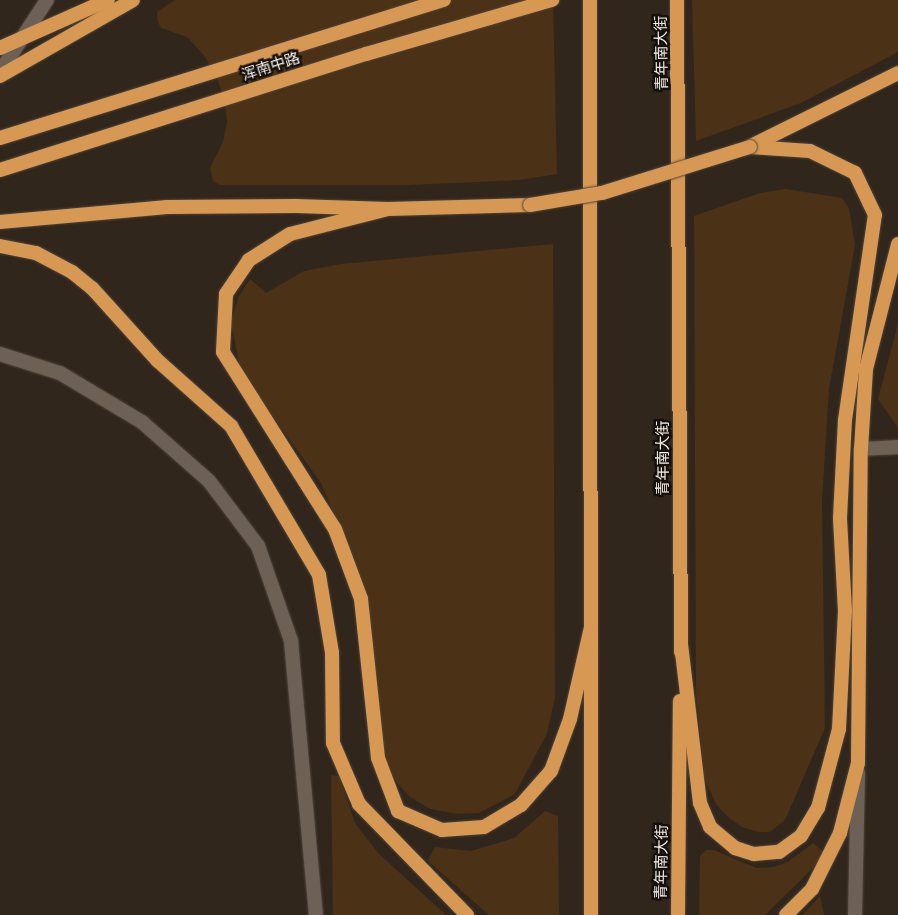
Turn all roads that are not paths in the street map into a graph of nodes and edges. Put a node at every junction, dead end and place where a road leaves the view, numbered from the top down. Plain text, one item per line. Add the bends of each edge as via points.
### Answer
1 (47, 0) edge
2 (108, 0) edge
3 (133, 0) edge
4 (444, 0) edge
5 (552, 0) edge
6 (590, 0) edge
7 (677, 0) edge
8 (21, 38) junction
9 (0, 48) edge
10 (0, 72) edge
11 (898, 73) edge
12 (0, 76) edge
13 (0, 138) edge
14 (750, 147) junction
15 (0, 170) edge
16 (388, 210) junction
17 (0, 222) edge
18 (898, 244) edge
19 (0, 246) edge
20 (0, 354) edge
21 (898, 447) edge
22 (861, 449) junction
23 (591, 627) junction
24 (681, 644) junction
25 (858, 763) junction
26 (316, 915) edge
27 (467, 915) edge
28 (590, 915) edge
29 (678, 915) edge
30 (786, 915) edge
31 (855, 915) edge

1 - 8 street
2 - 8 highway
3 - 12 highway
4 - 13 highway, 浑南中路
5 - 15 highway, 浑南中路 via 366,54
6 - 23 highway
7 - 24 highway, 青年南大街
8 - 9 highway
8 - 10 street
11 - 14 highway
14 - 16 highway, bridge via 602,193 530,205
14 - 24 highway via 810,151 855,173 875,215 845,420 840,518 845,611 839,729 818,808 801,836 779,852 754,854 735,848 710,827 700,802
16 - 17 highway via 296,206 167,207
16 - 23 highway via 290,234 249,260 226,294 224,352 335,529 361,599 378,758 398,811 442,830 484,827 521,805 551,771 570,719
18 - 22 highway via 866,369
19 - 27 highway via 36,253 72,272 92,288 158,361 231,426 320,575 332,654 333,743 359,804
20 - 26 street via 60,373 142,422 209,481 258,546 291,641
21 - 22 street
22 - 25 highway
23 - 28 highway
24 - 29 highway, 青年南大街
25 - 30 highway via 840,833 812,889
25 - 31 street

